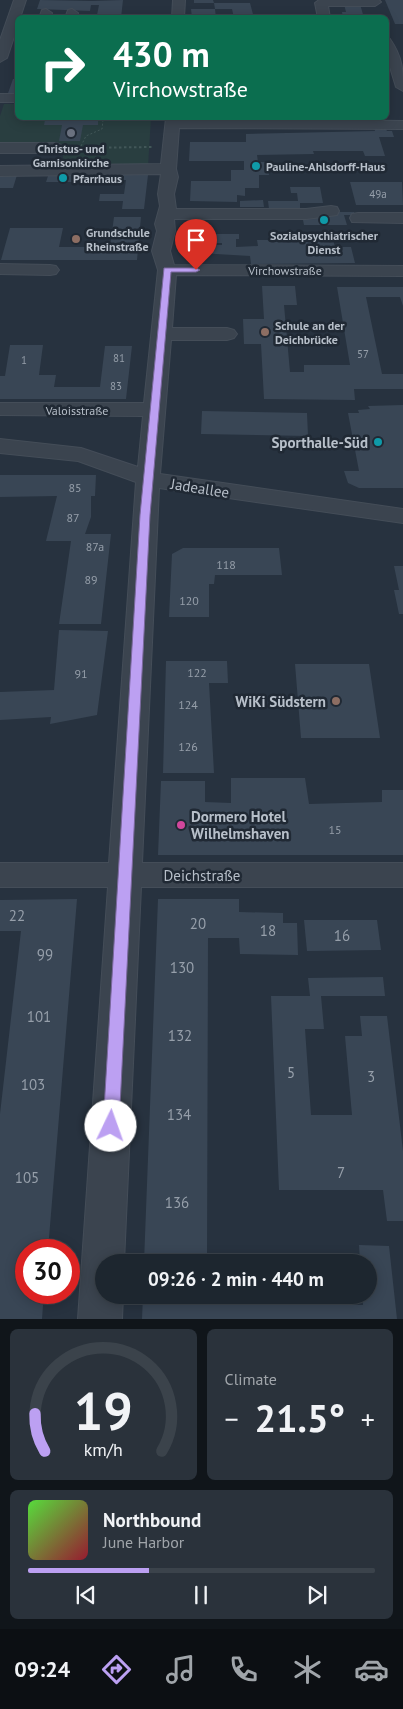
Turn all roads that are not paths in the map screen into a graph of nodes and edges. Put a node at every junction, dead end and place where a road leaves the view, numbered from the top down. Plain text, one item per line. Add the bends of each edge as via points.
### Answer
1 (20, 0) edge
2 (179, 0) edge
3 (375, 1) edge
4 (17, 15) edge
5 (178, 15) edge
6 (323, 15) edge
7 (377, 15) edge
8 (14, 29) edge
9 (389, 38) edge
10 (7, 44) edge
11 (0, 58) edge
12 (403, 87) edge
13 (0, 98) edge
14 (15, 98) edge
15 (173, 121) edge
16 (403, 125) edge
17 (0, 148) edge
18 (56, 148) road end
19 (168, 169) junction
20 (0, 171) edge
21 (331, 211) dead end
22 (403, 211) edge
23 (166, 214) junction
24 (403, 218) edge
25 (0, 269) edge
26 (50, 270) dead end
27 (167, 270) junction
28 (403, 271) edge
29 (162, 334) junction
30 (228, 334) dead end
31 (0, 409) edge
32 (154, 410) junction
33 (0, 446) edge
34 (148, 478) junction
35 (403, 516) edge
36 (0, 875) edge
37 (125, 875) junction
38 (402, 881) edge
39 (100, 1319) edge

1 - 4 street
2 - 5 street
3 - 6 street via 320,3
3 - 7 street
8 - 10 street
9 - 12 street
10 - 11 street
13 - 14 street
15 - 16 street
15 - 19 street
17 - 18 street
19 - 20 street
19 - 23 street
21 - 23 street via 287,221
22 - 24 street via 362,215
23 - 27 street via 161,251
25 - 26 street
27 - 28 street, Virchowstraße
27 - 29 street
29 - 30 street
29 - 32 street
31 - 32 street, Valoisstraße
32 - 34 street
33 - 34 street, Jadeallee via 81,455
34 - 35 street, Jadeallee
34 - 37 street
36 - 37 street, Deichstraße
37 - 38 street, Deichstraße
37 - 39 street

